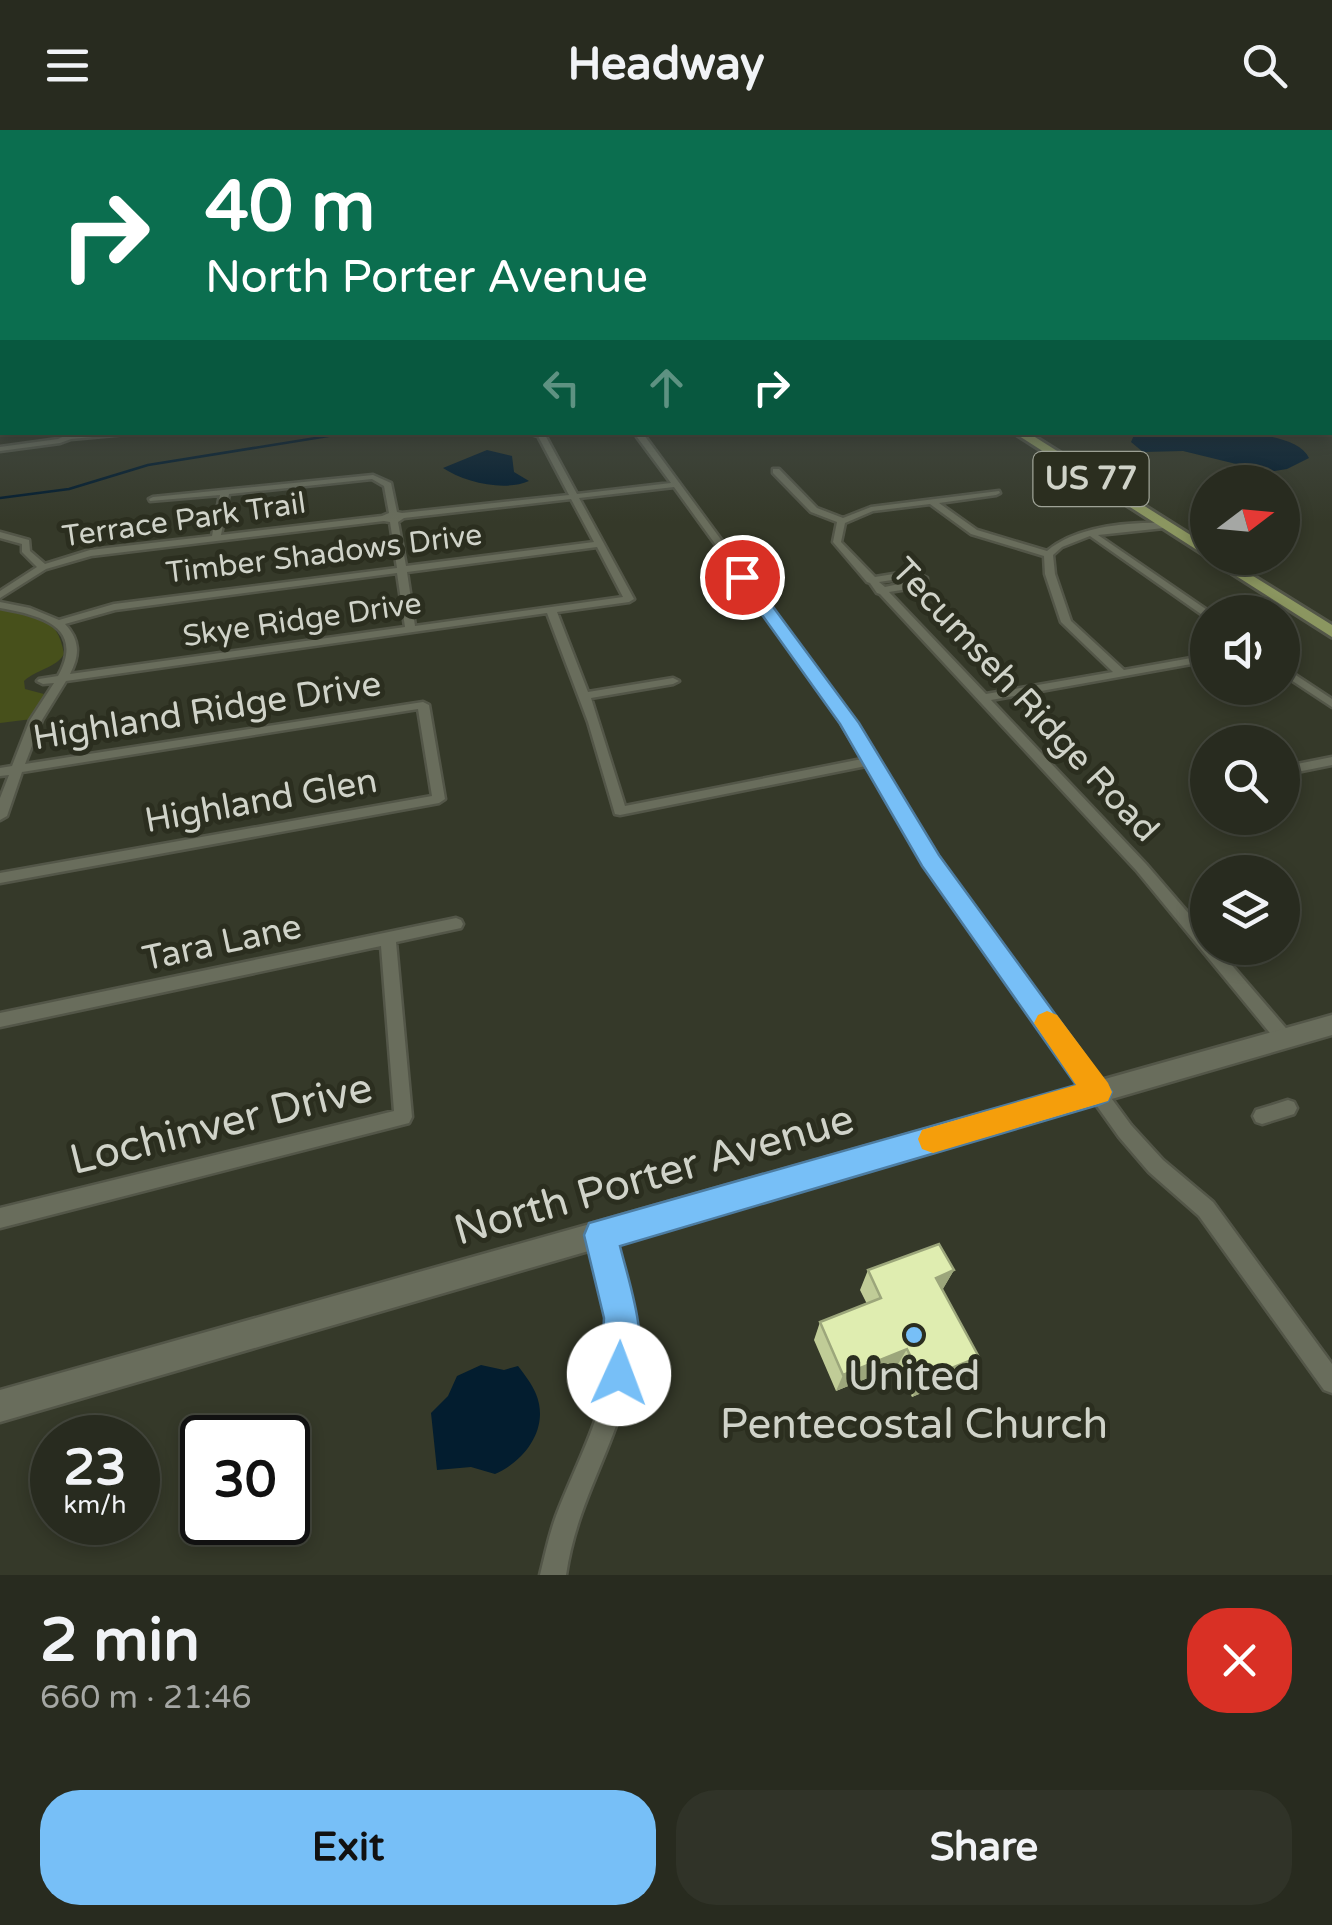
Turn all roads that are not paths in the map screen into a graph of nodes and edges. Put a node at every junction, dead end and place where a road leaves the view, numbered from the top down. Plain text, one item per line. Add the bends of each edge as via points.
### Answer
1 (77, 435) edge
2 (538, 435) edge
3 (1023, 435) edge
4 (640, 438) dead end
5 (0, 450) edge
6 (776, 471) dead end
7 (675, 484) junction
8 (225, 492) junction
9 (996, 493) dead end
10 (574, 496) junction
11 (153, 499) dead end
12 (931, 502) junction
13 (393, 517) junction
14 (842, 522) junction
15 (1164, 525) junction
16 (0, 535) edge
17 (1093, 535) junction
18 (216, 538) junction
19 (1190, 542) edge
20 (599, 544) junction
21 (1048, 554) junction
22 (44, 566) junction
23 (401, 570) junction
24 (1242, 575) edge
25 (870, 580) junction
26 (880, 590) junction
27 (0, 596) edge
28 (1190, 603) edge
29 (0, 606) edge
30 (551, 610) junction
31 (58, 623) junction
32 (411, 630) junction
33 (1332, 632) edge
34 (1190, 661) edge
35 (1121, 674) junction
36 (61, 679) junction
37 (43, 681) dead end
38 (673, 681) dead end
39 (1300, 682) edge
40 (584, 696) junction
41 (982, 698) junction
42 (1332, 704) edge
43 (423, 705) joint
44 (870, 761) junction
45 (1332, 761) edge
46 (1300, 767) edge
47 (18, 770) junction
48 (0, 772) edge
49 (0, 816) edge
50 (0, 878) edge
51 (456, 924) dead end
52 (388, 938) junction
53 (0, 1020) edge
54 (1332, 1025) edge
55 (1285, 1038) junction
56 (1098, 1092) junction
57 (1288, 1108) dead end
58 (1262, 1116) dead end
59 (0, 1218) edge
60 (600, 1235) junction
61 (1332, 1382) edge
62 (0, 1406) edge
63 (553, 1575) edge

1 - 5 street
2 - 10 street
3 - 15 main road, US 77
4 - 7 street
6 - 14 street via 808,506
7 - 10 street, Terrace Park Trail
7 - 44 street
8 - 11 street
8 - 13 street via 374,476 388,484
8 - 18 street
9 - 12 street, Tecumseh Ridge Road
10 - 13 street, Terrace Park Trail
10 - 20 street
12 - 14 street, Tecumseh Ridge Road via 863,511
12 - 21 street via 974,532
13 - 18 street, Terrace Park Trail
13 - 23 street
14 - 25 street, Tecumseh Ridge Road via 836,542
15 - 17 street
15 - 19 main road, US 77
16 - 22 street via 26,542 26,552
17 - 21 street
17 - 28 street
18 - 22 street, Terrace Park Trail via 90,553
20 - 23 street, Timber Shadows Drive
20 - 30 street via 628,599
21 - 35 street via 1066,622
22 - 27 street, Terrace Park Trail
23 - 31 street, Timber Shadows Drive via 114,606
23 - 32 street
24 - 33 main road
25 - 26 street, Tecumseh Ridge Road
25 - 26 street via 912,574 924,580
26 - 41 street, Tecumseh Ridge Road
29 - 31 street
30 - 32 street, Skye Ridge Drive
30 - 40 street
31 - 36 street via 73,645
32 - 36 street, Skye Ridge Drive
34 - 35 street
35 - 41 street
36 - 37 street
36 - 47 street
38 - 40 street
39 - 42 street
40 - 44 street via 620,810
41 - 55 street, Tecumseh Ridge Road via 1158,886
43 - 47 street, Highland Ridge Drive
43 - 50 street, Highland Glen via 439,799
44 - 56 street via 920,846
45 - 46 street
47 - 48 street, Highland Ridge Drive
47 - 49 street
51 - 52 street, Tara Lane
52 - 53 street, Tara Lane
52 - 59 street, Lochinver Drive via 403,1116
54 - 55 main road, North Porter Avenue
55 - 56 main road, North Porter Avenue
56 - 60 main road, North Porter Avenue
56 - 61 street via 1140,1150 1206,1209
57 - 58 street
60 - 62 main road, North Porter Avenue
60 - 63 street via 622,1348 616,1388

